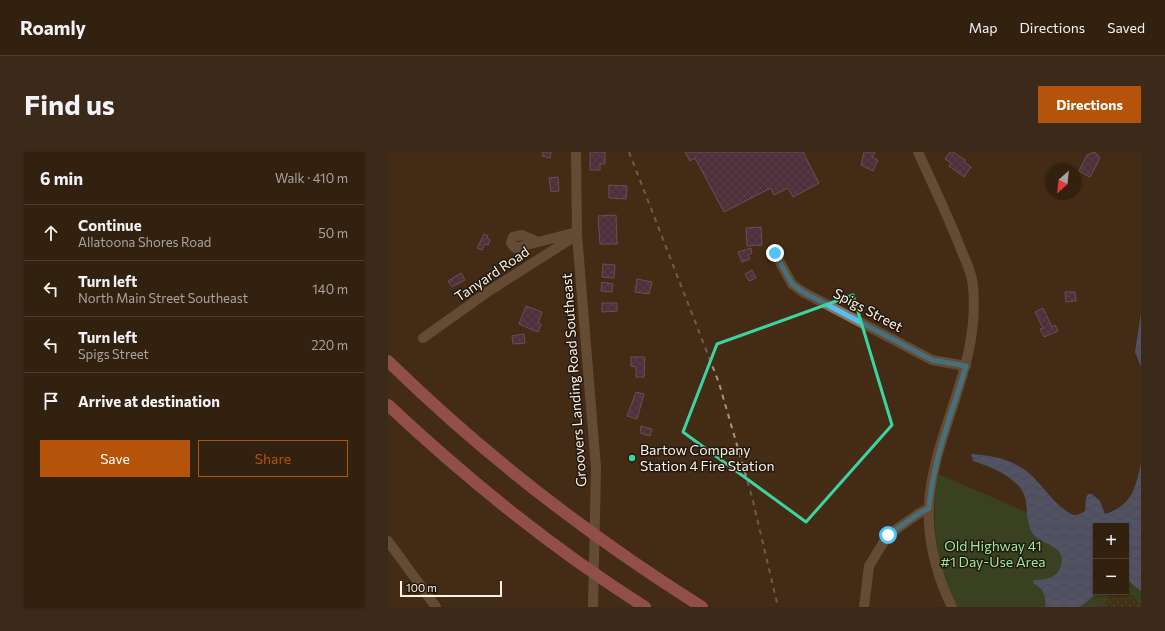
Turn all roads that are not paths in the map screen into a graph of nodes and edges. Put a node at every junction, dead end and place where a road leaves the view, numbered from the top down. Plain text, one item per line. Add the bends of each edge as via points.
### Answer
1 (576, 152) edge
2 (918, 152) edge
3 (577, 233) junction
4 (536, 241) dead end
5 (775, 253) dead end
6 (423, 338) dead end
7 (388, 361) edge
8 (966, 366) junction
9 (388, 404) edge
10 (929, 508) junction
11 (388, 541) edge
12 (436, 607) edge
13 (592, 607) edge
14 (645, 607) edge
15 (702, 607) edge
16 (864, 607) edge
17 (952, 607) edge

1 - 3 street, Groovers Landing Road Southeast
2 - 8 street via 971,275 974,326
3 - 4 street
3 - 6 street, Tanyard Road
3 - 13 street, Groovers Landing Road Southeast via 596,468
5 - 8 street, Spigs Street via 792,284 803,292 932,360
7 - 15 highway via 464,431 534,490 624,557
8 - 10 street via 938,455 930,488
9 - 14 highway via 514,514 588,569
10 - 16 street via 888,535 869,566
10 - 17 street via 934,554 943,587
11 - 12 street

